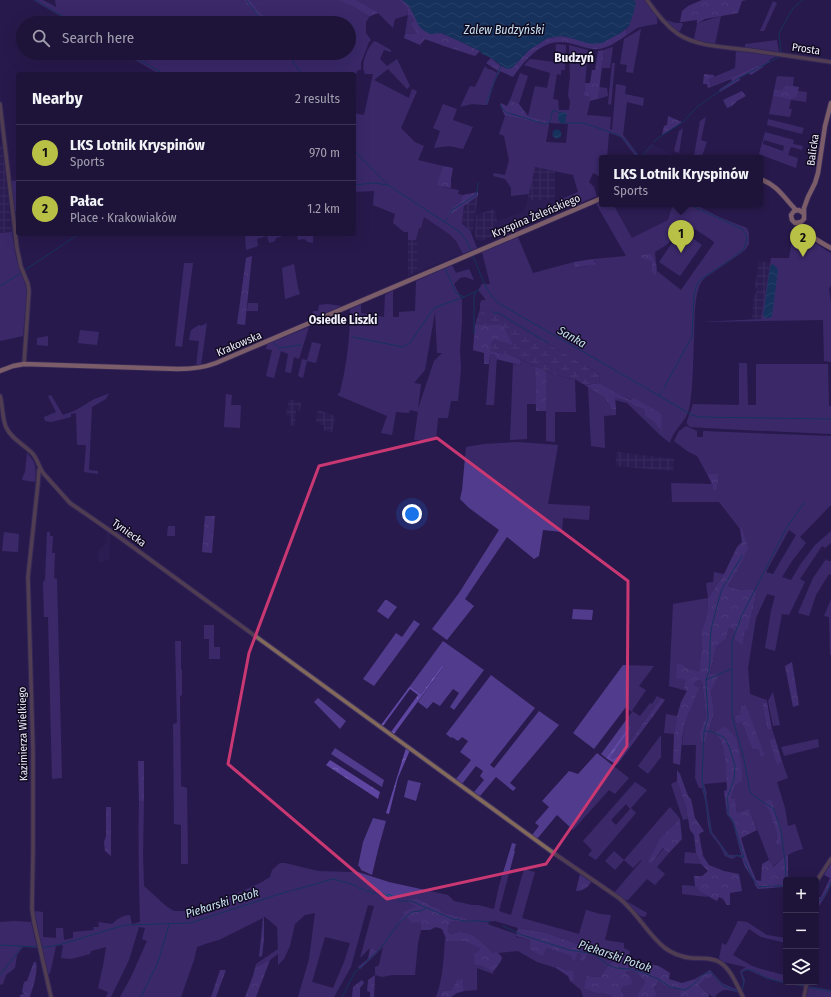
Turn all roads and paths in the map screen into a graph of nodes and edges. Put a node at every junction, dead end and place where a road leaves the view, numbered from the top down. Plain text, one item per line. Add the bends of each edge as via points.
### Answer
1 (647, 0) edge
2 (831, 62) edge
3 (831, 103) edge
4 (0, 104) edge
5 (763, 180) edge
6 (808, 197) junction
7 (599, 199) edge
8 (795, 211) junction
9 (803, 213) junction
10 (801, 222) junction
11 (16, 234) edge
12 (16, 236) edge
13 (831, 248) edge
14 (469, 255) joint
15 (24, 364) junction
16 (0, 372) edge
17 (0, 396) edge
18 (40, 469) junction
19 (831, 859) edge
20 (819, 877) edge
21 (806, 985) edge
22 (741, 994) edge
23 (51, 997) edge
24 (804, 997) edge

1 - 2 street, Prosta via 671,29 688,39 710,45
3 - 6 main road, Balicka via 818,173
4 - 11 street
5 - 8 main road via 776,187
6 - 8 main road, Balicka
6 - 9 main road, Balicka
7 - 14 main road, Kryspina Żeleńskiego
8 - 9 main road
8 - 10 main road via 791,216 792,220 796,223
9 - 10 main road
10 - 13 main road via 808,233
12 - 15 street via 19,258 28,284
14 - 15 main road, Krakowska via 202,368
15 - 16 main road, Krakowska
17 - 18 street, Tyniecka via 7,429 33,454
18 - 22 street, Tyniecka via 79,510 624,902 667,950 685,957 713,959 721,963 732,976
18 - 23 street, Kazimierza Wielkiego via 28,578 33,750 32,909
19 - 20 street
21 - 24 street

